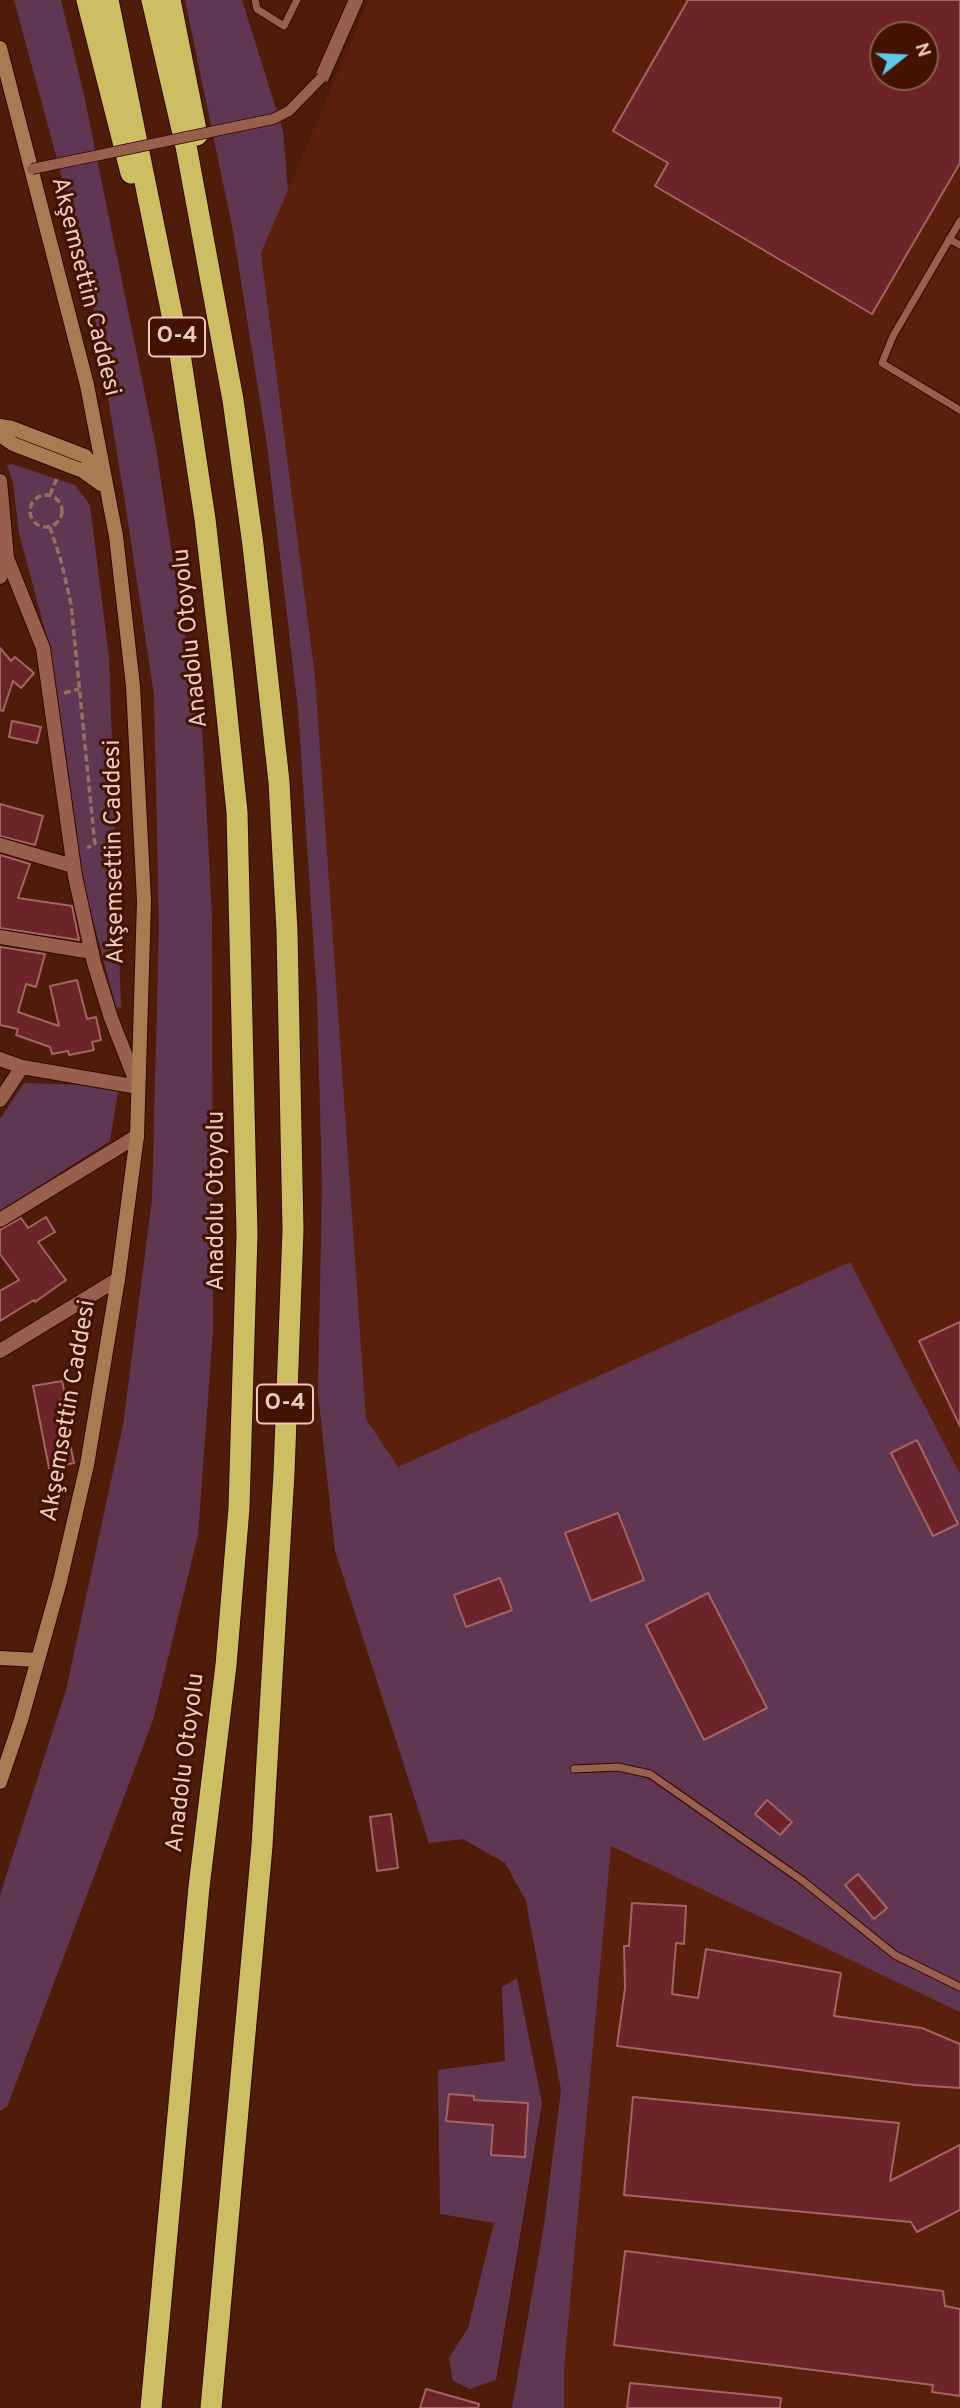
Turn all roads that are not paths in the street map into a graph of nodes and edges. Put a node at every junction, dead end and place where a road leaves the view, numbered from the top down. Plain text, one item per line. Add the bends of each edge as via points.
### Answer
1 (86, 0) edge
2 (108, 0) edge
3 (152, 0) edge
4 (170, 0) edge
5 (255, 0) edge
6 (297, 0) edge
7 (356, 0) edge
8 (0, 48) edge
9 (322, 77) joint
10 (32, 169) junction
11 (960, 221) edge
12 (949, 239) junction
13 (960, 245) edge
14 (233, 400) junction
15 (960, 410) edge
16 (0, 426) edge
17 (0, 435) edge
18 (0, 481) edge
19 (106, 490) junction
20 (2, 534) edge
21 (7, 558) junction
22 (0, 578) edge
23 (223, 677) junction
24 (0, 845) edge
25 (74, 866) junction
26 (0, 937) edge
27 (92, 953) junction
28 (0, 1059) edge
29 (22, 1067) junction
30 (138, 1087) junction
31 (0, 1100) edge
32 (137, 1136) junction
33 (0, 1220) edge
34 (118, 1279) junction
35 (0, 1351) edge
36 (0, 1658) edge
37 (38, 1660) junction
38 (574, 1769) dead end
39 (0, 1782) edge
40 (960, 1987) edge
41 (151, 2408) edge
42 (211, 2408) edge

1 - 23 highway via 144,225
2 - 23 highway, Anadolu Otoyolu / O-4 via 180,354
3 - 14 highway, O-4 via 187,151
4 - 14 highway via 202,157
5 - 6 lane via 257,9 284,26
7 - 9 street
8 - 10 main road, Akşemsettin Caddesi
9 - 10 street, bridge via 289,111 273,119
10 - 19 main road, Akşemsettin Caddesi via 87,385
11 - 12 lane
12 - 13 lane
12 - 15 lane via 882,363
14 - 42 highway, O-4 via 279,782 293,1230 262,1846
16 - 19 main road via 85,456
17 - 19 main road via 83,471
18 - 20 street
19 - 30 main road, Akşemsettin Caddesi via 116,536 133,686 144,901
20 - 21 street
21 - 22 street
21 - 25 street via 43,648
23 - 41 highway, Anadolu Otoyolu / O-4 via 237,812 247,1236 239,1508
24 - 25 street
25 - 27 street
26 - 27 street
27 - 30 street
28 - 29 street
29 - 30 street
29 - 31 street
30 - 32 main road, Akşemsettin Caddesi
32 - 33 street
32 - 34 main road, Akşemsettin Caddesi
34 - 35 street
34 - 37 main road, Akşemsettin Caddesi via 87,1465
36 - 37 main road
37 - 39 main road, Akşemsettin Caddesi
38 - 40 lane via 618,1767 650,1774 803,1881 895,1955

